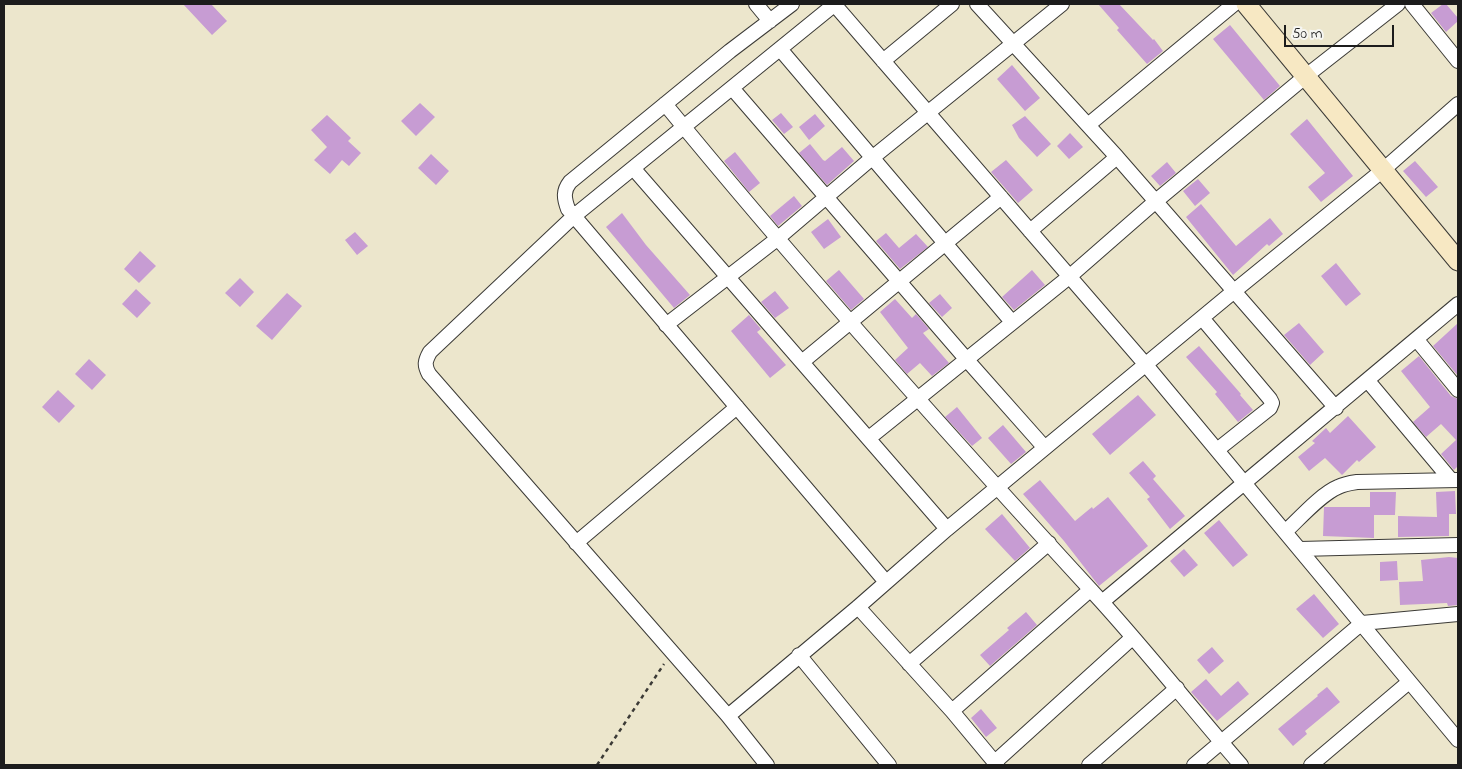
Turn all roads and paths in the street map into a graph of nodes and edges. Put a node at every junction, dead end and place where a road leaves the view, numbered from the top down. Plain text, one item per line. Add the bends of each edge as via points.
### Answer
1 (756, 4) edge
2 (792, 4) edge
3 (834, 4) edge
4 (952, 4) edge
5 (977, 4) edge
6 (1062, 4) edge
7 (1234, 4) edge
8 (1246, 4) edge
9 (1398, 4) edge
10 (1412, 4) edge
11 (770, 21) junction
12 (1014, 43) junction
13 (780, 49) junction
14 (883, 61) junction
15 (1458, 61) edge
16 (1306, 76) junction
17 (732, 88) junction
18 (665, 104) junction
19 (1458, 104) edge
20 (928, 112) junction
21 (1088, 125) junction
22 (684, 128) junction
23 (1116, 157) junction
24 (872, 158) junction
25 (633, 168) junction
26 (1383, 170) junction
27 (826, 197) junction
28 (1001, 197) junction
29 (1156, 201) junction
30 (574, 216) junction
31 (1030, 231) junction
32 (777, 239) junction
33 (945, 243) junction
34 (1458, 261) edge
35 (728, 277) junction
36 (1070, 277) junction
37 (898, 281) junction
38 (1233, 292) junction
39 (1458, 304) edge
40 (1202, 318) junction
41 (850, 322) junction
42 (1012, 322) junction
43 (666, 325) junction
44 (1417, 340) junction
45 (967, 360) junction
46 (802, 362) junction
47 (1146, 365) junction
48 (1368, 381) junction
49 (1458, 390) edge
50 (917, 400) junction
51 (737, 407) junction
52 (1336, 408) junction
53 (869, 438) junction
54 (1045, 448) junction
55 (1217, 450) junction
56 (1455, 480) edge
57 (1244, 483) junction
58 (998, 488) junction
59 (947, 529) junction
60 (1286, 532) junction
61 (576, 543) junction
62 (1049, 544) junction
63 (1458, 545) edge
64 (1300, 550) junction
65 (886, 582) junction
66 (1090, 590) junction
67 (1102, 602) junction
68 (858, 607) junction
69 (1458, 614) edge
70 (1362, 623) junction
71 (1132, 638) junction
72 (672, 652) junction
73 (799, 655) junction
74 (909, 664) junction
75 (1409, 682) junction
76 (1176, 688) junction
77 (952, 712) junction
78 (728, 716) junction
79 (1458, 740) edge
80 (1221, 742) junction
81 (996, 764) edge
82 (597, 765) edge
83 (767, 765) edge
84 (889, 765) edge
85 (1089, 765) edge
86 (1194, 765) edge
87 (1241, 765) edge
88 (1311, 765) edge

1 - 11 street
2 - 11 street
3 - 13 street
3 - 14 street
4 - 14 street
5 - 12 street
6 - 12 street
7 - 21 street
8 - 16 street
9 - 16 street
10 - 15 street
11 - 18 street
12 - 20 street
12 - 21 street
13 - 17 street
13 - 24 street
14 - 20 street
16 - 26 street
16 - 29 street
17 - 22 street
17 - 27 street
18 - 22 street
18 - 30 street via 570,182 565,189 565,201
19 - 26 street
20 - 24 street
20 - 28 street
21 - 23 street
22 - 25 street
22 - 32 street
23 - 29 street
23 - 31 street
24 - 27 street
24 - 33 street
25 - 30 street
25 - 35 street
26 - 34 street
26 - 38 street
27 - 32 street
27 - 37 street
28 - 31 street
28 - 33 street
29 - 36 street
29 - 38 street
30 - 43 street
30 - 61 street via 430,352 425,367
31 - 36 street
32 - 35 street
32 - 41 street
33 - 37 street
33 - 42 street
35 - 43 street
35 - 46 street
36 - 42 street
36 - 47 street
37 - 41 street
37 - 45 street
38 - 40 street
38 - 52 street
39 - 44 street
40 - 47 street
40 - 55 street via 1272,403 1270,408
41 - 46 street
41 - 50 street
42 - 45 street
43 - 51 street
44 - 48 street
44 - 49 street
45 - 50 street
45 - 54 street
46 - 53 street
47 - 54 street
47 - 55 street
48 - 52 street
48 - 56 street
50 - 53 street
50 - 58 street
51 - 61 street
51 - 65 street
52 - 57 street
53 - 59 street
54 - 58 street
55 - 57 street
56 - 60 street via 1346,484 1327,494
57 - 60 street
57 - 67 street
58 - 59 street
58 - 62 street
59 - 65 street
60 - 64 street
61 - 72 street
62 - 66 street
62 - 74 street
63 - 64 street
64 - 70 street
65 - 68 street
66 - 67 street
66 - 77 street
67 - 71 street
68 - 73 street
68 - 74 street
69 - 70 street
70 - 75 street
70 - 80 street
71 - 76 street
71 - 81 street
72 - 78 street
72 - 82 path
73 - 78 street
73 - 84 street
74 - 77 street
75 - 79 street
75 - 88 street
76 - 80 street
76 - 85 street
77 - 81 street
78 - 83 street
80 - 86 street
80 - 87 street

